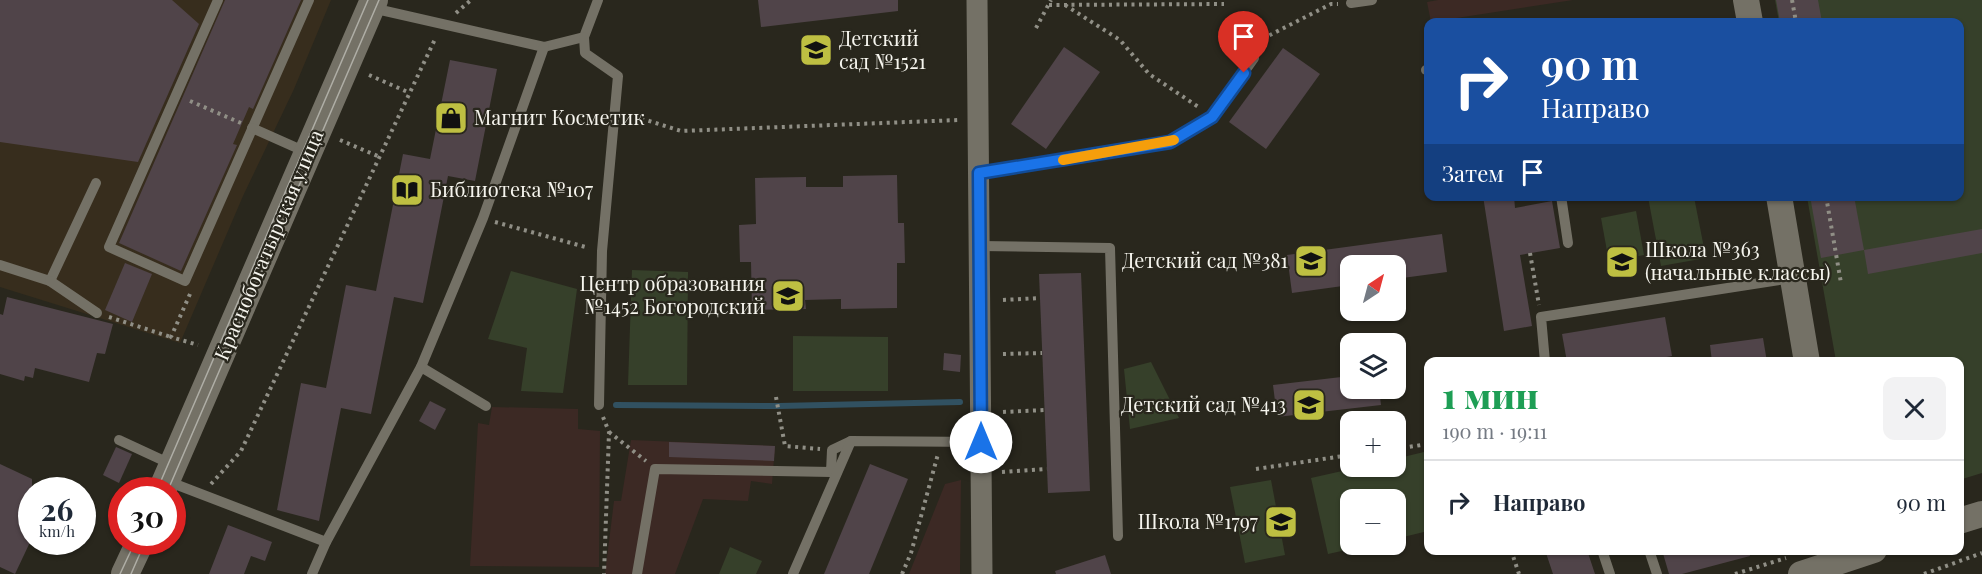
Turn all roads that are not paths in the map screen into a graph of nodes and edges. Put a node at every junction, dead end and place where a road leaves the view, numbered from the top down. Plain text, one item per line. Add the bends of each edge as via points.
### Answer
1 (218, 0) edge
2 (309, 0) edge
3 (598, 0) edge
4 (977, 0) edge
5 (1372, 0) edge
6 (1746, 0) edge
7 (1351, 3) dead end
8 (373, 4) edge
9 (1749, 18) edge
10 (584, 37) junction
11 (544, 47) junction
12 (1254, 58) road end
13 (247, 126) junction
14 (309, 153) junction
15 (979, 173) junction
16 (96, 183) dead end
17 (1562, 201) edge
18 (1780, 201) edge
19 (1568, 243) dead end
20 (980, 246) junction
21 (0, 265) edge
22 (1793, 278) junction
23 (50, 281) junction
24 (97, 313) road end
25 (1545, 357) edge
26 (1806, 357) edge
27 (421, 367) junction
28 (599, 405) road end
29 (486, 406) dead end
30 (119, 440) dead end
31 (851, 441) junction
32 (981, 442) junction
33 (165, 477) edge
34 (169, 477) edge
35 (186, 488) edge
36 (1982, 513) edge
37 (1964, 519) edge
38 (1118, 536) dead end
39 (326, 542) junction
40 (134, 555) edge
41 (1604, 555) edge
42 (1651, 555) edge
43 (1862, 555) edge
44 (1844, 562) edge
45 (1794, 566) edge
46 (125, 574) edge
47 (312, 574) edge
48 (637, 574) edge
49 (793, 574) edge
50 (982, 574) edge
51 (1610, 574) edge
52 (1657, 574) edge

1 - 13 lane via 109,247 185,281
2 - 13 lane
3 - 10 lane
4 - 15 street
5 - 7 lane
6 - 9 street
8 - 11 lane via 442,25
8 - 14 main road, Краснобогатырская улица
10 - 11 lane
10 - 28 lane via 585,53 618,76 602,251
11 - 27 lane via 483,218
12 - 15 lane via 1212,117 1170,142
13 - 14 lane
14 - 34 main road, Краснобогатырская улица
15 - 20 street
16 - 23 lane
17 - 19 lane
18 - 22 street
20 - 32 street
20 - 38 lane via 1110,248
21 - 23 lane
22 - 25 lane via 1541,317
22 - 26 street
23 - 24 lane
27 - 29 lane
27 - 39 lane
30 - 33 lane
31 - 32 lane
31 - 48 lane via 832,450 831,472 655,469
31 - 49 lane
32 - 50 street
35 - 39 lane
36 - 37 street
39 - 47 lane
40 - 46 main road
41 - 51 lane
42 - 52 lane
43 - 44 street
44 - 45 street

